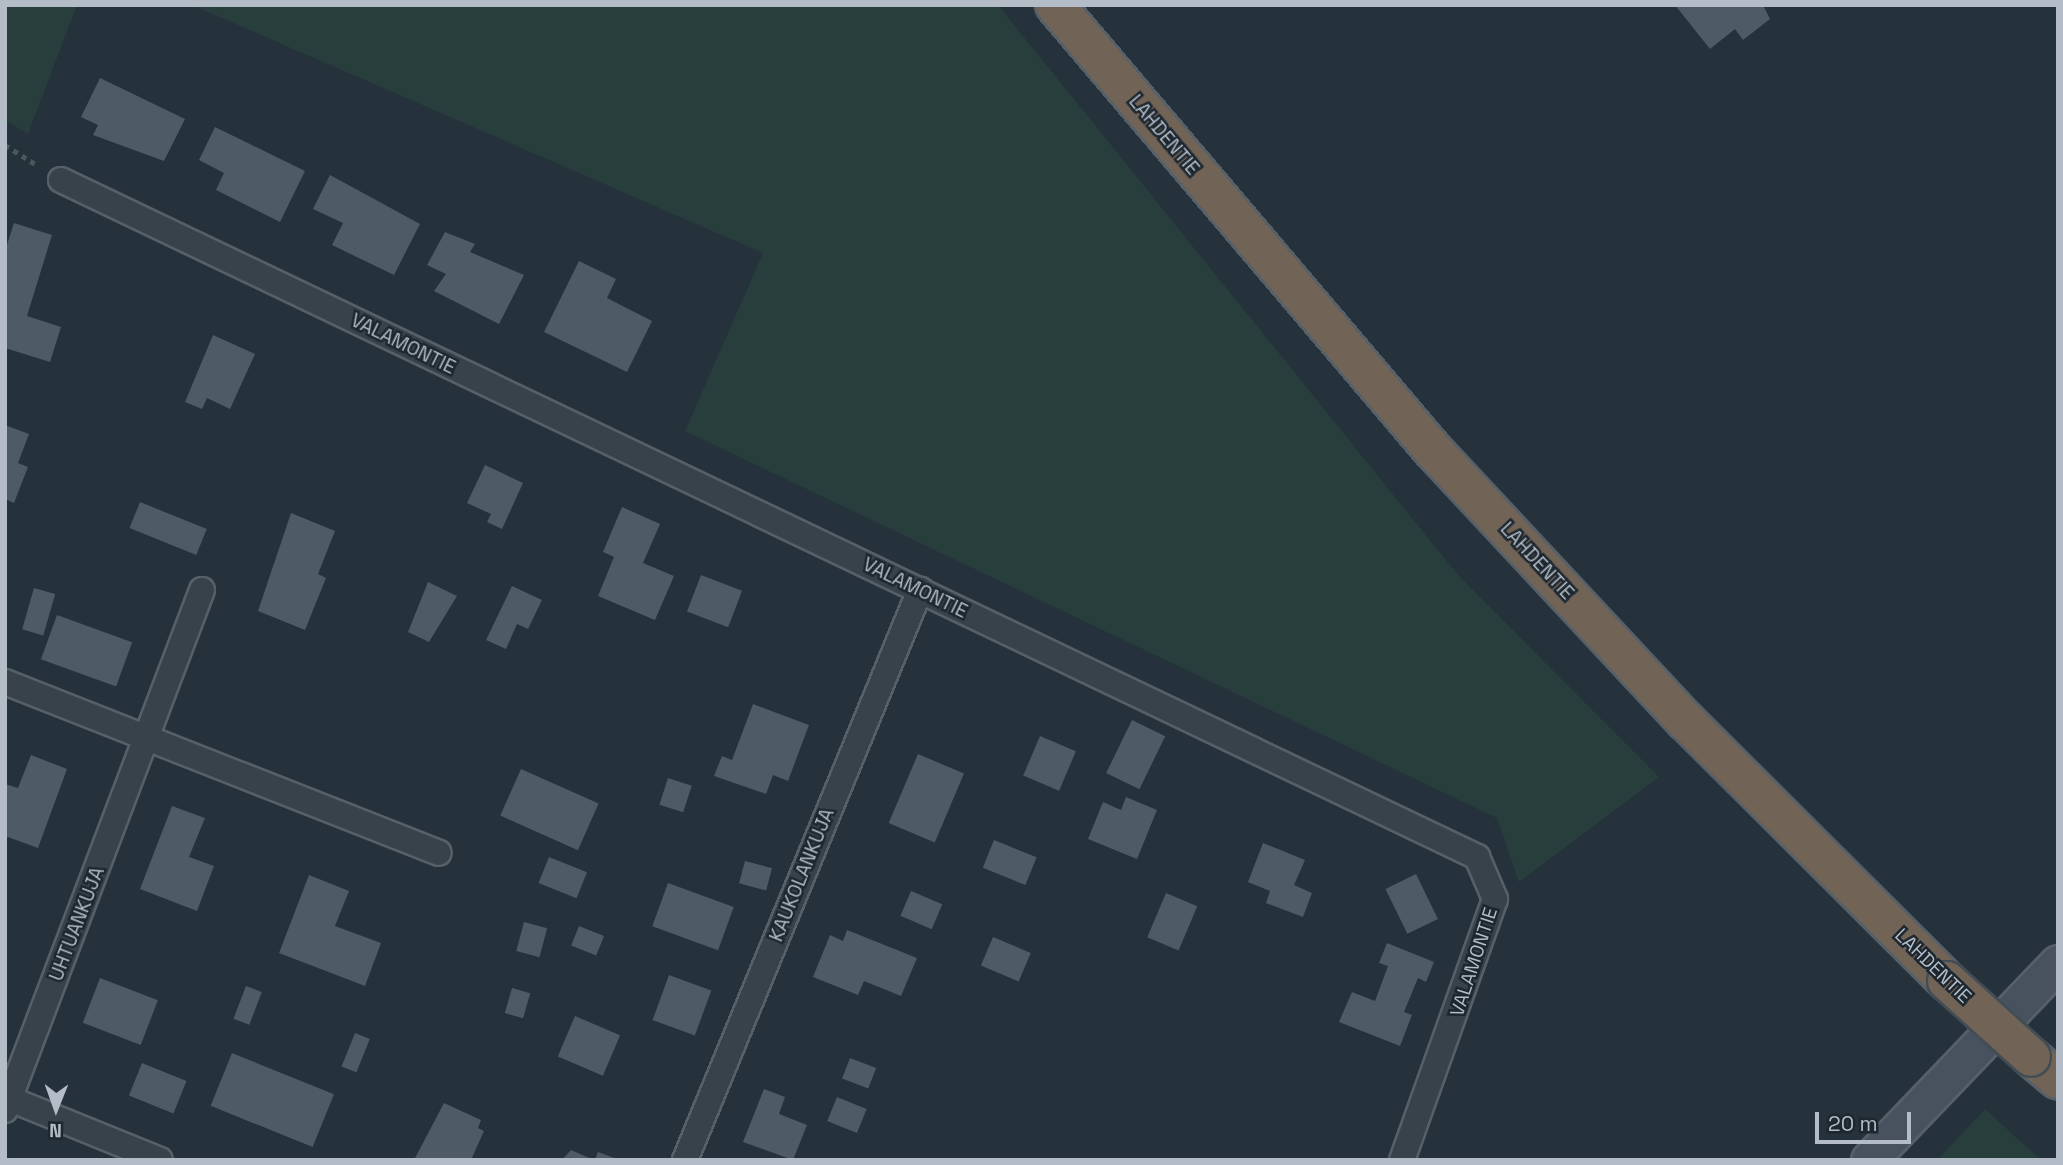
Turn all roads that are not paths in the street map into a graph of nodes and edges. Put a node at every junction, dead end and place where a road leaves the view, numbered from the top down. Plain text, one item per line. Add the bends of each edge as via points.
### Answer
1 (1055, 5) edge
2 (61, 180) road end
3 (202, 590) dead end
4 (920, 590) junction
5 (5, 682) edge
6 (146, 737) junction
7 (439, 853) dead end
8 (2058, 963) edge
9 (2045, 1069) edge
10 (7, 1102) edge
11 (160, 1160) edge
12 (685, 1160) edge
13 (1402, 1160) edge
14 (1869, 1160) edge

1 - 9 highway, LAHDENTIE, bridge via 1432,449 1686,721 1947,982
2 - 4 street, VALAMONTIE
3 - 6 street, UHTUANKUJA
4 - 12 street, KAUKOLANKUJA
4 - 13 street, VALAMONTIE via 1477,857 1495,899
5 - 6 street
6 - 7 street
6 - 10 street, UHTUANKUJA
8 - 14 street
10 - 11 street

